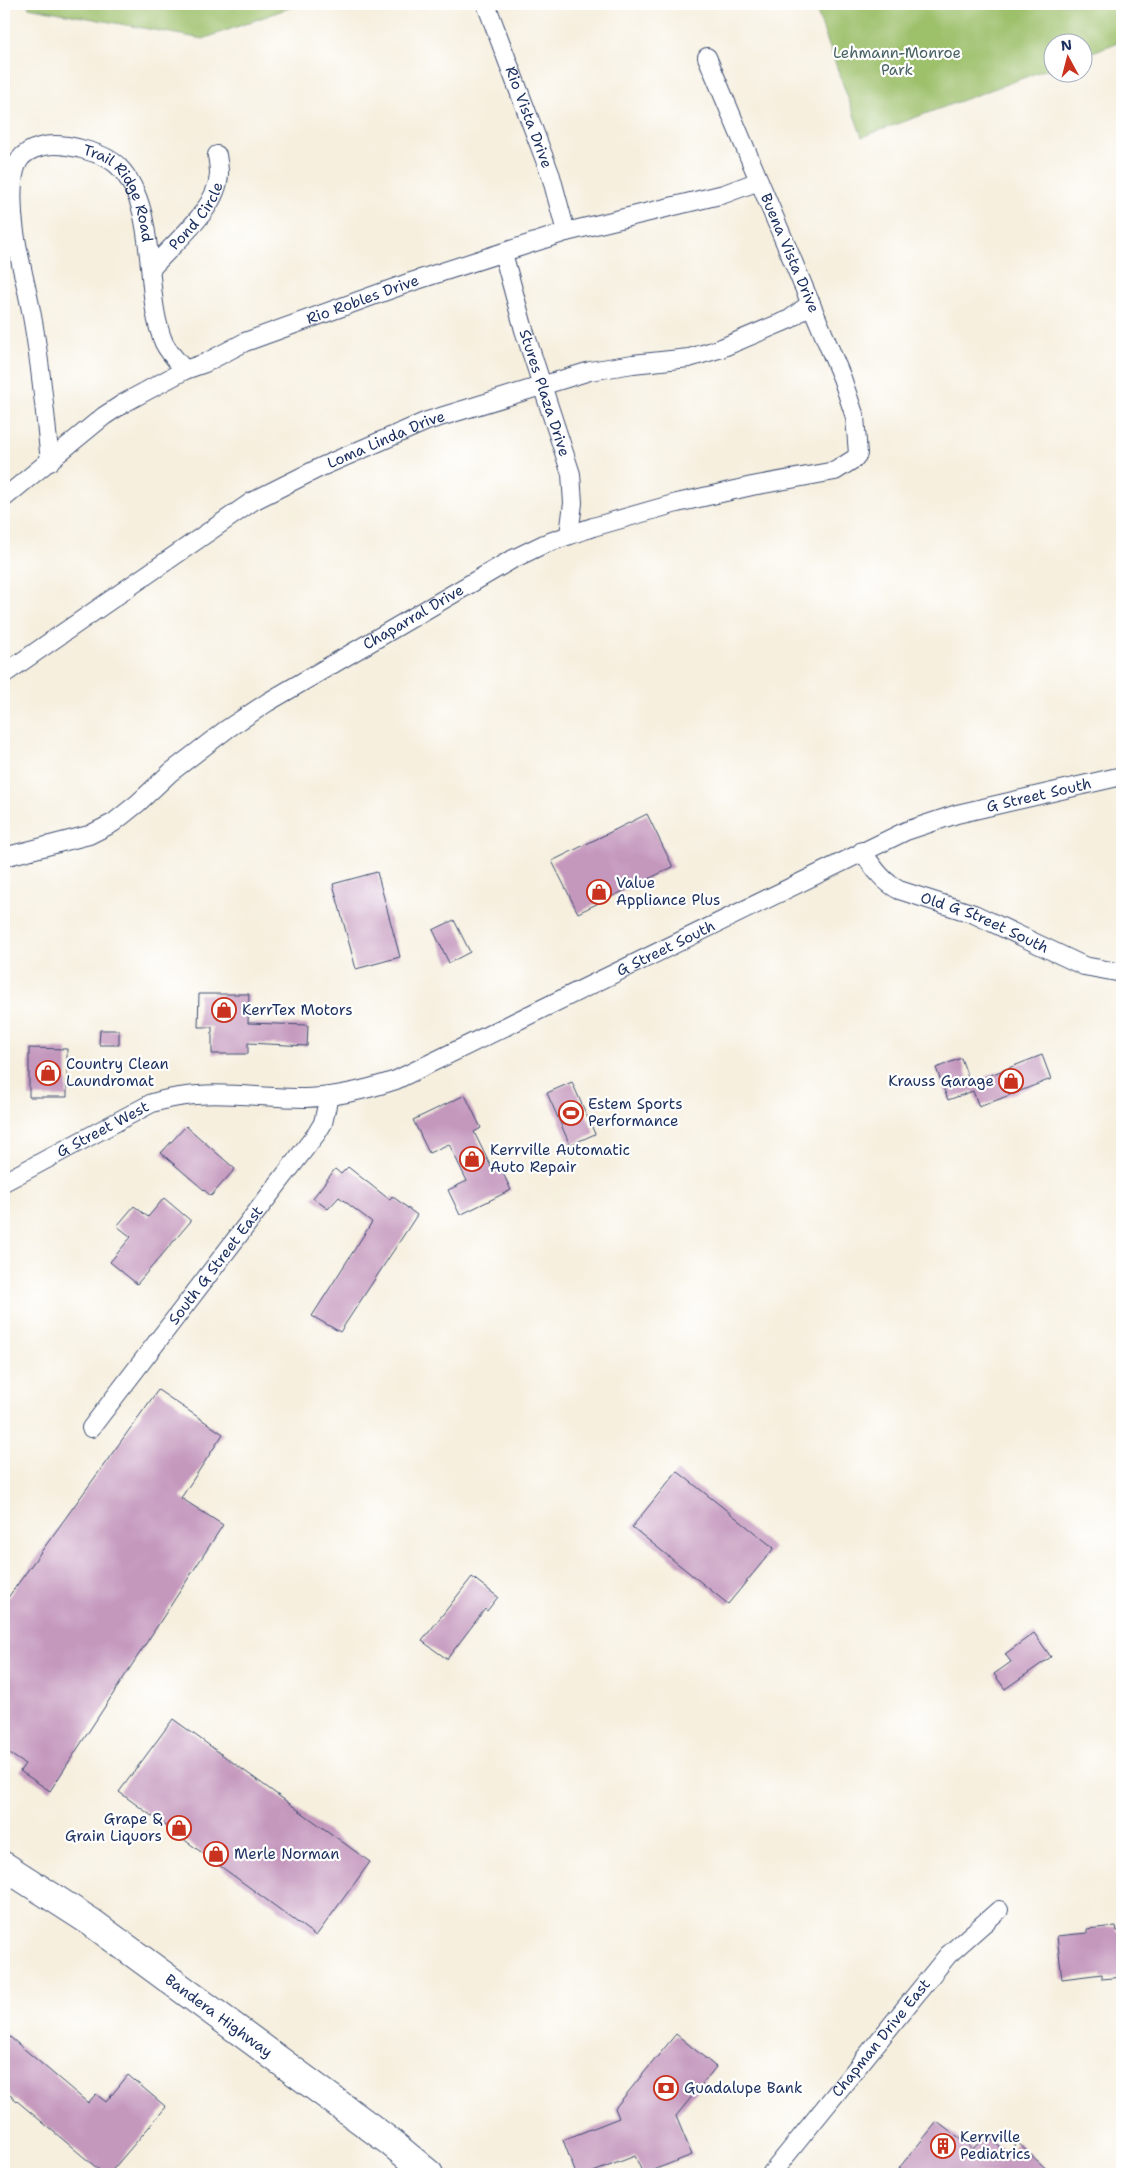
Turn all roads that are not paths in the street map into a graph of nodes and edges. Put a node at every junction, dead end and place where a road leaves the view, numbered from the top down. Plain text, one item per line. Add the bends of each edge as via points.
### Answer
1 (486, 4) edge
2 (707, 56) dead end
3 (217, 154) dead end
4 (759, 182) junction
5 (566, 232) junction
6 (4, 236) edge
7 (16, 250) junction
8 (503, 253) junction
9 (151, 269) junction
10 (811, 303) junction
11 (185, 370) junction
12 (542, 386) junction
13 (858, 454) joint
14 (50, 462) junction
15 (4, 498) edge
16 (569, 535) junction
17 (4, 674) edge
18 (1122, 776) edge
19 (862, 851) junction
20 (4, 857) edge
21 (1122, 973) edge
22 (328, 1096) junction
23 (4, 1182) edge
24 (91, 1428) dead end
25 (4, 1866) edge
26 (999, 1910) dead end
27 (428, 2174) edge
28 (771, 2174) edge

1 - 5 street, Rio Vista Drive via 551,176
2 - 4 street, Buena Vista Drive
3 - 9 street, Pond Circle via 219,175 213,197 202,214
4 - 5 street, Rio Robles Drive via 724,194
4 - 10 street, Buena Vista Drive
5 - 8 street, Rio Robles Drive
6 - 7 street
7 - 9 street, Trail Ridge Road via 13,182 21,155 46,145 71,146 98,154 118,165 130,182 140,205
7 - 14 street, Trail Ridge Road via 32,317
8 - 11 street, Rio Robles Drive via 245,342
8 - 12 street, Stures Plaza Drive
9 - 11 street, Trail Ridge Road via 164,342
10 - 12 street, Loma Linda Drive via 790,319 720,349 689,358 590,371
10 - 13 street, Buena Vista Drive via 855,417
11 - 14 street, Rio Robles Drive via 104,416
12 - 16 street, Stures Plaza Drive via 571,474 573,502
12 - 17 street, Loma Linda Drive via 466,408 390,436 253,501
13 - 16 street, Chaparral Drive via 835,471 686,501
14 - 15 street, Rio Robles Drive
16 - 20 street, Chaparral Drive via 511,560 268,702 171,772 113,823 89,835
18 - 19 street, G Street South via 957,814 906,831
19 - 21 street, Old G Street South via 887,884 899,890 974,914 1084,966
19 - 22 street, G Street South via 396,1080 370,1089
22 - 23 street, G Street West via 306,1098 206,1093 167,1098
22 - 24 street, South G Street East via 324,1123 317,1133
25 - 27 main road, Bandera Highway via 91,1922
26 - 28 street, Chapman Drive East via 948,1955

